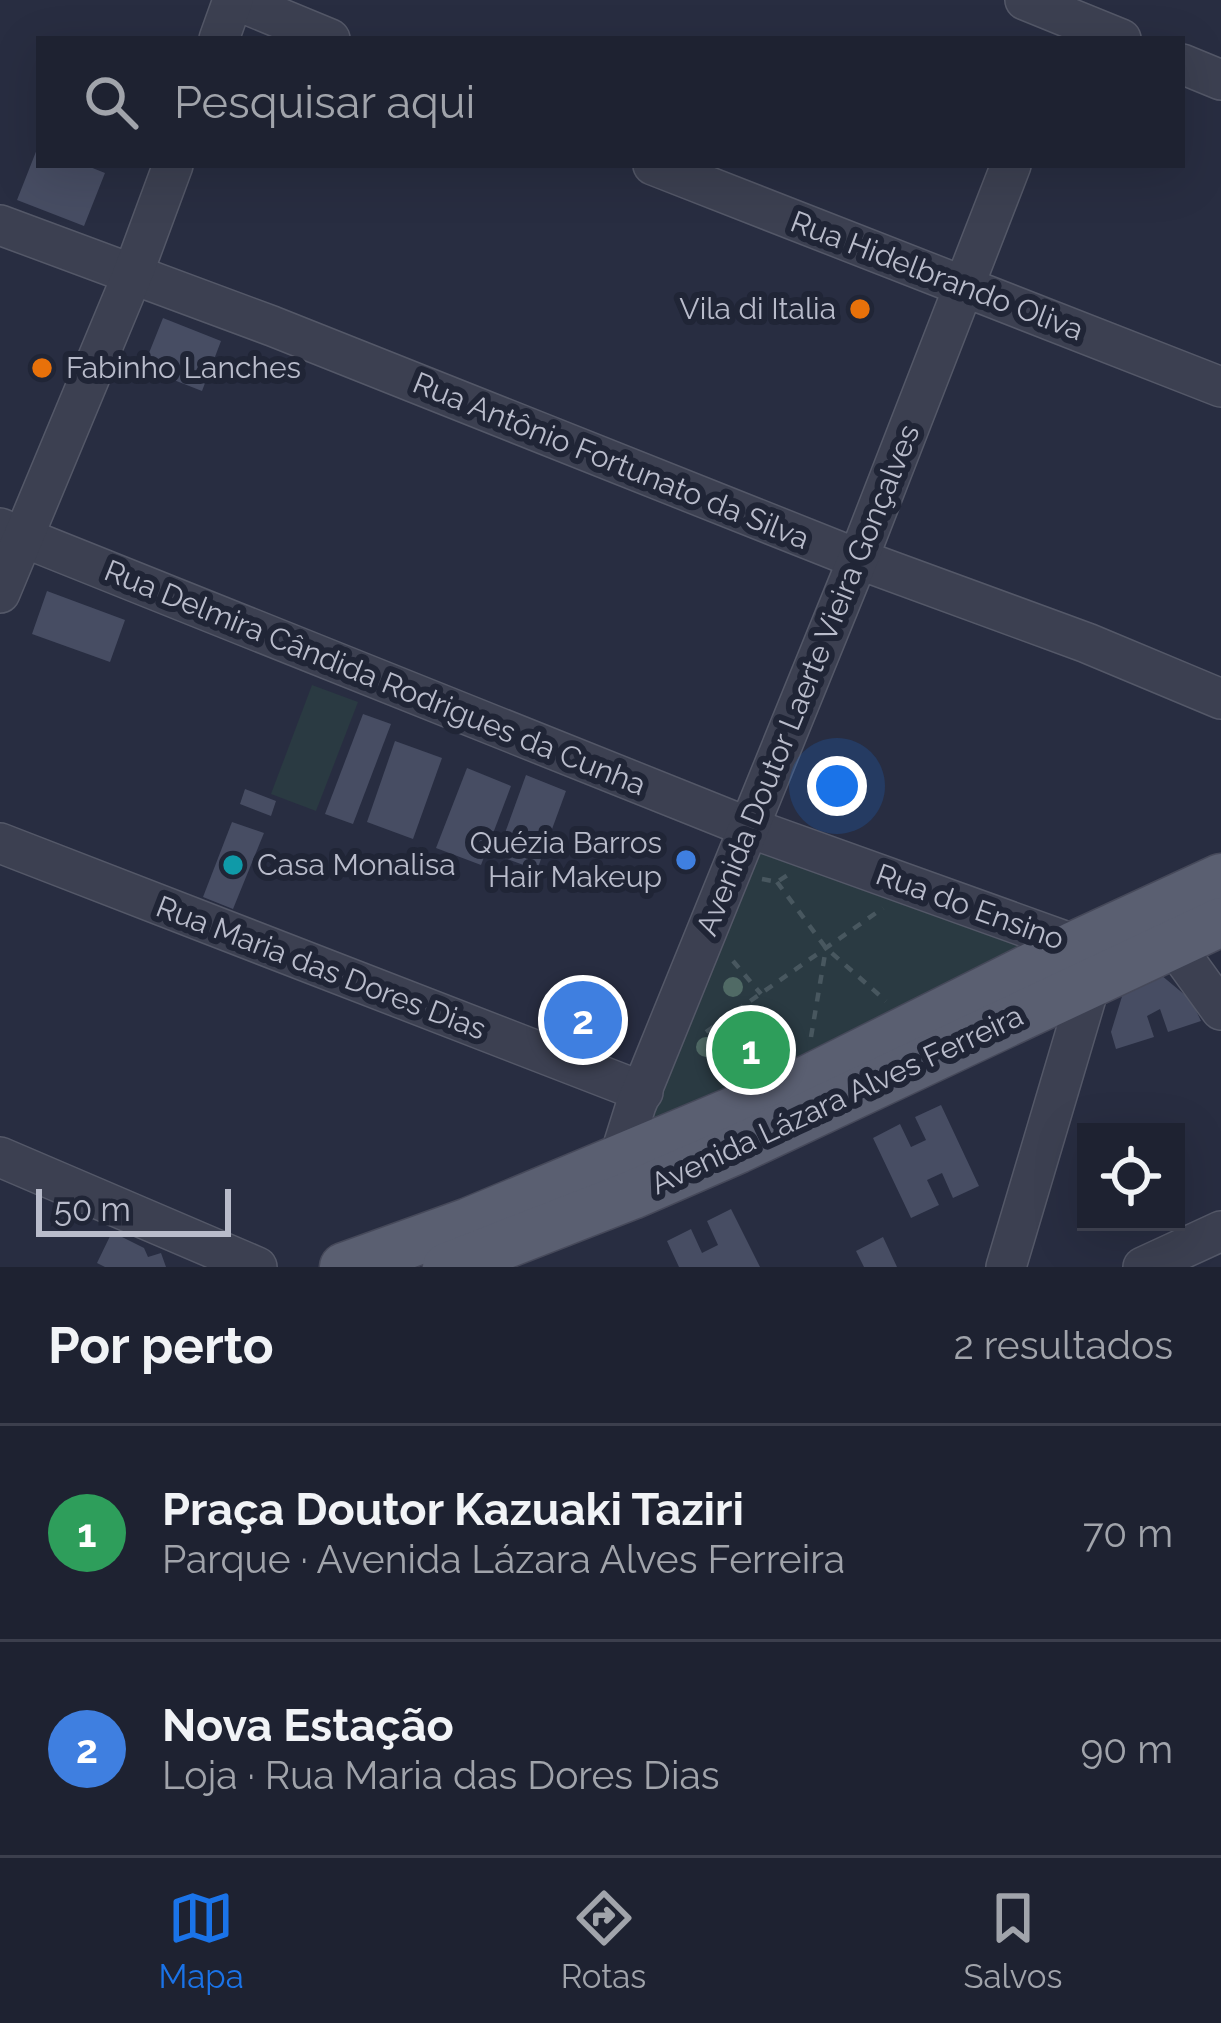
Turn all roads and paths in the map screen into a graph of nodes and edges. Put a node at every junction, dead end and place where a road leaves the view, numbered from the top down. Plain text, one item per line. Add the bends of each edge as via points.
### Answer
1 (235, 0) edge
2 (1024, 0) edge
3 (1068, 19) edge
4 (220, 36) edge
5 (323, 36) edge
6 (1113, 36) edge
7 (1185, 65) edge
8 (1221, 80) edge
9 (171, 168) edge
10 (661, 168) edge
11 (1010, 168) edge
12 (0, 225) edge
13 (132, 276) junction
14 (964, 286) junction
15 (1221, 387) edge
16 (11, 532) edge
17 (858, 559) junction
18 (0, 592) edge
19 (1221, 699) edge
20 (749, 828) junction
21 (0, 844) edge
22 (797, 867) dead end
23 (1221, 878) edge
24 (762, 879) dead end
25 (777, 882) junction
26 (913, 886) junction
27 (1221, 922) edge
28 (1174, 945) junction
29 (826, 948) junction
30 (733, 961) dead end
31 (1084, 963) junction
32 (761, 994) junction
33 (1221, 1010) edge
34 (912, 1030) junction
35 (706, 1033) dead end
36 (803, 1082) junction
37 (643, 1092) junction
38 (0, 1157) edge
39 (625, 1179) junction
40 (1221, 1231) edge
41 (470, 1253) edge
42 (257, 1267) edge
43 (344, 1267) edge
44 (1006, 1267) edge
45 (1143, 1267) edge

1 - 4 street
1 - 5 street
2 - 3 street
3 - 6 street
7 - 8 street
9 - 13 street
10 - 14 street, Rua Hidelbrando Oliva
11 - 14 street, Avenida Doutor Laerte Vieira Gonçalves
12 - 13 street, Rua Antônio Fortunato da Silva
13 - 16 street
13 - 17 street, Rua Antônio Fortunato da Silva
14 - 15 street, Rua Hidelbrando Oliva
14 - 17 street, Avenida Doutor Laerte Vieira Gonçalves
16 - 18 street
16 - 20 street, Rua Delmira Cândida Rodrigues da Cunha
17 - 19 street, Rua Antônio Fortunato da Silva
17 - 20 street, Avenida Doutor Laerte Vieira Gonçalves
20 - 26 street, Rua do Ensino
20 - 37 street, Avenida Doutor Laerte Vieira Gonçalves
21 - 37 street, Rua Maria das Dores Dias
22 - 25 path
23 - 31 main road, Avenida Lázara Alves Ferreira
24 - 25 path
25 - 29 path
26 - 29 path
26 - 31 street, Rua do Ensino
27 - 28 main road, Avenida Lázara Alves Ferreira
28 - 31 main road, Avenida Lázara Alves Ferreira
28 - 33 street
29 - 32 path
29 - 34 path
29 - 36 path
30 - 32 path
31 - 34 main road, Avenida Lázara Alves Ferreira
31 - 39 main road, Avenida Lázara Alves Ferreira
31 - 44 street, Rua do Ensino
32 - 35 path
34 - 36 main road, Avenida Lázara Alves Ferreira
36 - 39 main road, Avenida Lázara Alves Ferreira
37 - 39 street, Avenida Doutor Laerte Vieira Gonçalves
38 - 42 street
39 - 41 main road, Avenida Lázara Alves Ferreira
40 - 45 street
41 - 43 main road, Avenida Lázara Alves Ferreira

